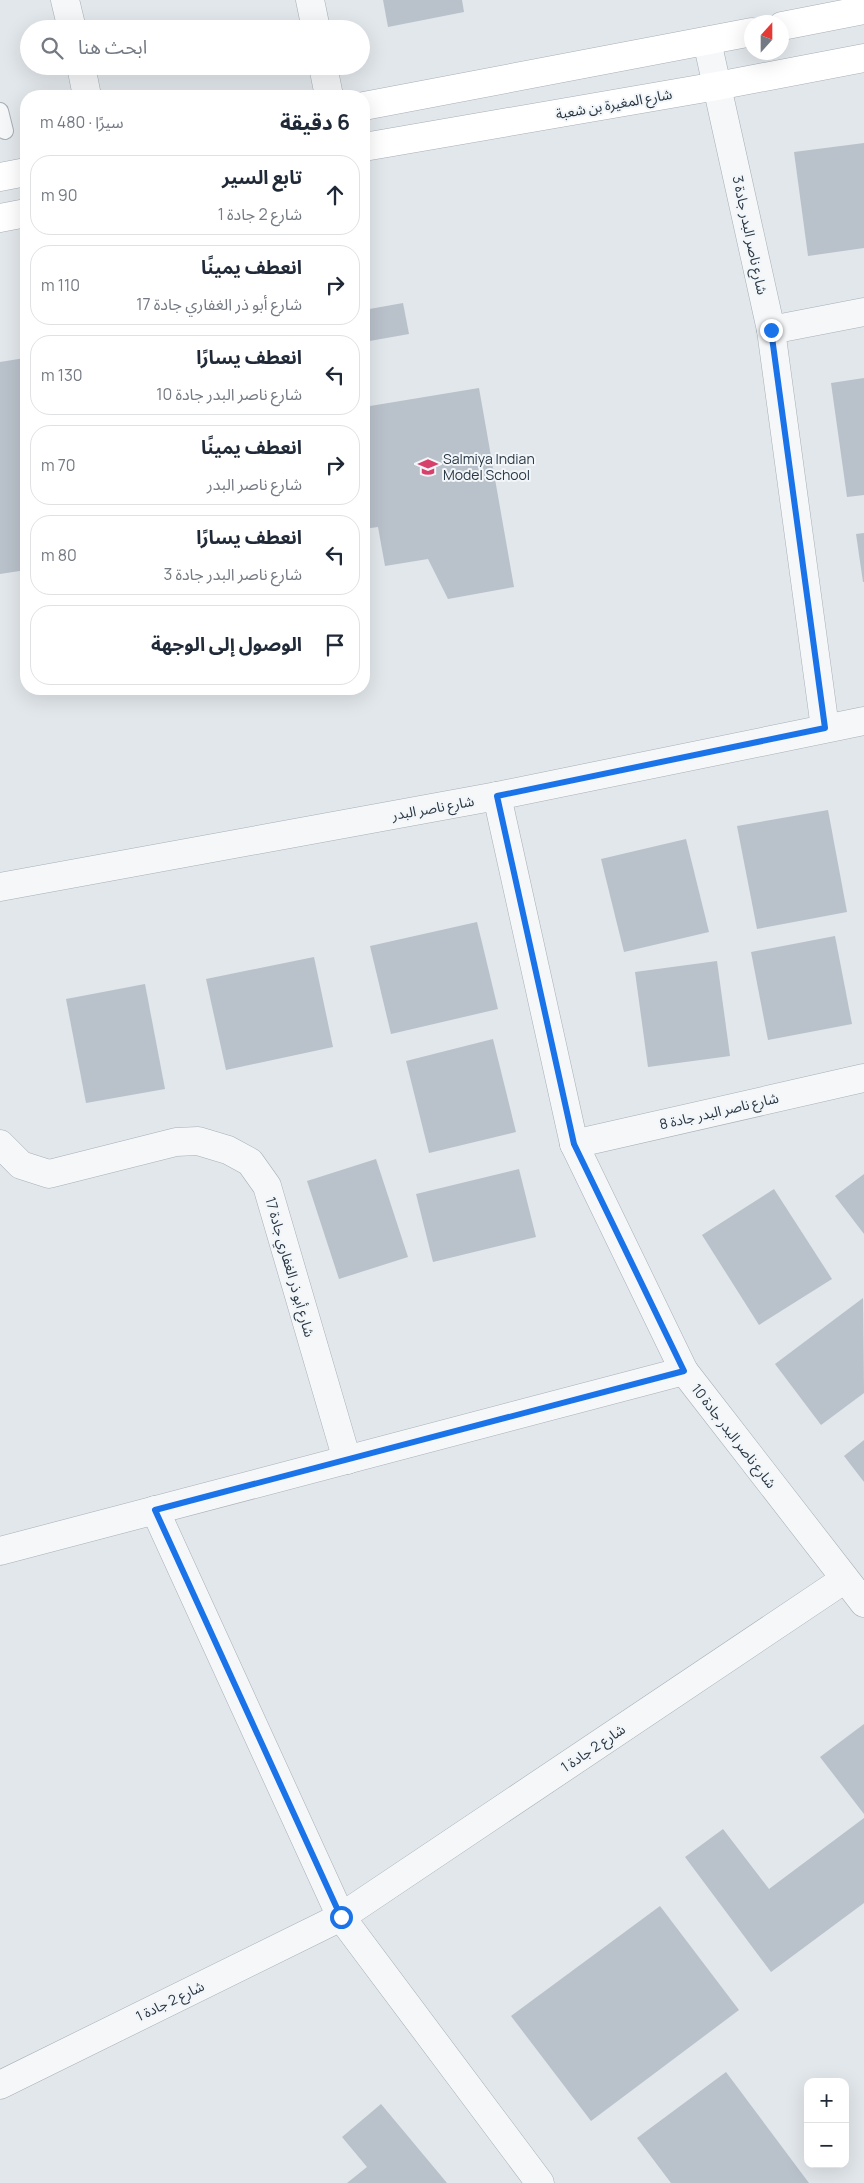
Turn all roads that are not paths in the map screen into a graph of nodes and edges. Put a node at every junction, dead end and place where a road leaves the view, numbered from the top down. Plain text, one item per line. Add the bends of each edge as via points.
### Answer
1 (66, 0) edge
2 (310, 0) edge
3 (864, 10) edge
4 (70, 20) edge
5 (314, 20) edge
6 (789, 25) edge
7 (744, 34) edge
8 (707, 41) junction
9 (864, 58) edge
10 (82, 75) edge
11 (325, 75) edge
12 (717, 86) junction
13 (86, 90) edge
14 (328, 90) edge
15 (370, 105) edge
16 (0, 111) edge
17 (5, 131) dead end
18 (370, 146) edge
19 (20, 173) edge
20 (0, 177) edge
21 (20, 214) edge
22 (0, 218) edge
23 (864, 312) edge
24 (771, 330) junction
25 (864, 721) edge
26 (825, 728) junction
27 (497, 796) junction
28 (0, 887) edge
29 (864, 1078) edge
30 (0, 1144) edge
31 (574, 1144) junction
32 (684, 1371) junction
33 (347, 1460) junction
34 (155, 1510) junction
35 (0, 1551) edge
36 (845, 1579) junction
37 (864, 1603) edge
38 (341, 1917) junction
39 (0, 2085) edge
40 (540, 2183) edge

1 - 4 street
2 - 5 street
3 - 6 main road
7 - 8 main road
8 - 12 street, شارع ناصر البدر جادة 3
8 - 15 main road
9 - 12 main road, شارع المغيرة بن شعبة
10 - 13 street
11 - 14 street
12 - 18 main road, شارع المغيرة بن شعبة
12 - 24 street, شارع ناصر البدر جادة 3
16 - 17 lane
19 - 20 main road
21 - 22 main road
23 - 24 street
24 - 26 street, شارع ناصر البدر جادة 3
25 - 26 street, شارع ناصر البدر
26 - 27 street, شارع ناصر البدر
27 - 28 street, شارع ناصر البدر
27 - 31 street, شارع ناصر البدر جادة 10
29 - 31 street, شارع ناصر البدر جادة 8
30 - 33 street, شارع أبو ذر الغفاري جادة 17 via 21,1165 49,1174 176,1142 198,1141 228,1150 250,1162 267,1186
31 - 32 street, شارع ناصر البدر جادة 10
32 - 33 street
32 - 36 street, شارع ناصر البدر جادة 10
33 - 34 street
34 - 35 street
34 - 38 street
36 - 37 street, شارع ناصر البدر جادة 10
36 - 38 street, شارع 2 جادة 1
38 - 39 street, شارع 2 جادة 1
38 - 40 street

